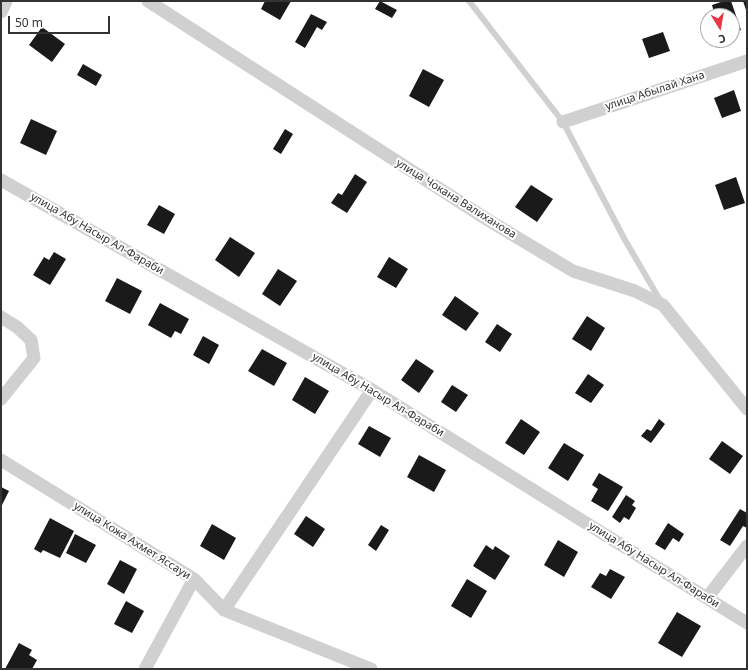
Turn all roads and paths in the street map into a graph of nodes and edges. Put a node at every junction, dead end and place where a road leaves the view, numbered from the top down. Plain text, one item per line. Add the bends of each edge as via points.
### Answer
1 (6, 1) edge
2 (148, 1) edge
3 (468, 1) edge
4 (1, 12) edge
5 (747, 61) edge
6 (563, 122) junction
7 (1, 180) edge
8 (663, 305) junction
9 (1, 317) edge
10 (372, 390) junction
11 (1, 399) edge
12 (747, 409) edge
13 (1, 460) edge
14 (747, 546) edge
15 (194, 579) junction
16 (707, 598) junction
17 (224, 610) junction
18 (747, 623) edge
19 (145, 669) edge
20 (371, 669) edge

1 - 4 street
2 - 8 street, улица Чокана Валиханова via 488,220 573,271 635,291
3 - 6 lane
5 - 6 street, улица Абылай Хана
6 - 8 lane via 625,240
7 - 10 street, улица Абу Насыр Ал-Фараби
8 - 12 street, улица Чокана Валиханова
9 - 11 street via 32,340 34,358
10 - 16 street, улица Абу Насыр Ал-Фараби
10 - 17 street
13 - 15 street, улица Кожа Ахмет Яссауи
14 - 16 street
15 - 17 street, улица Кожа Ахмет Яссауи
15 - 19 street
16 - 18 street, улица Абу Насыр Ал-Фараби
17 - 20 street, улица Кожа Ахмет Яссауи

